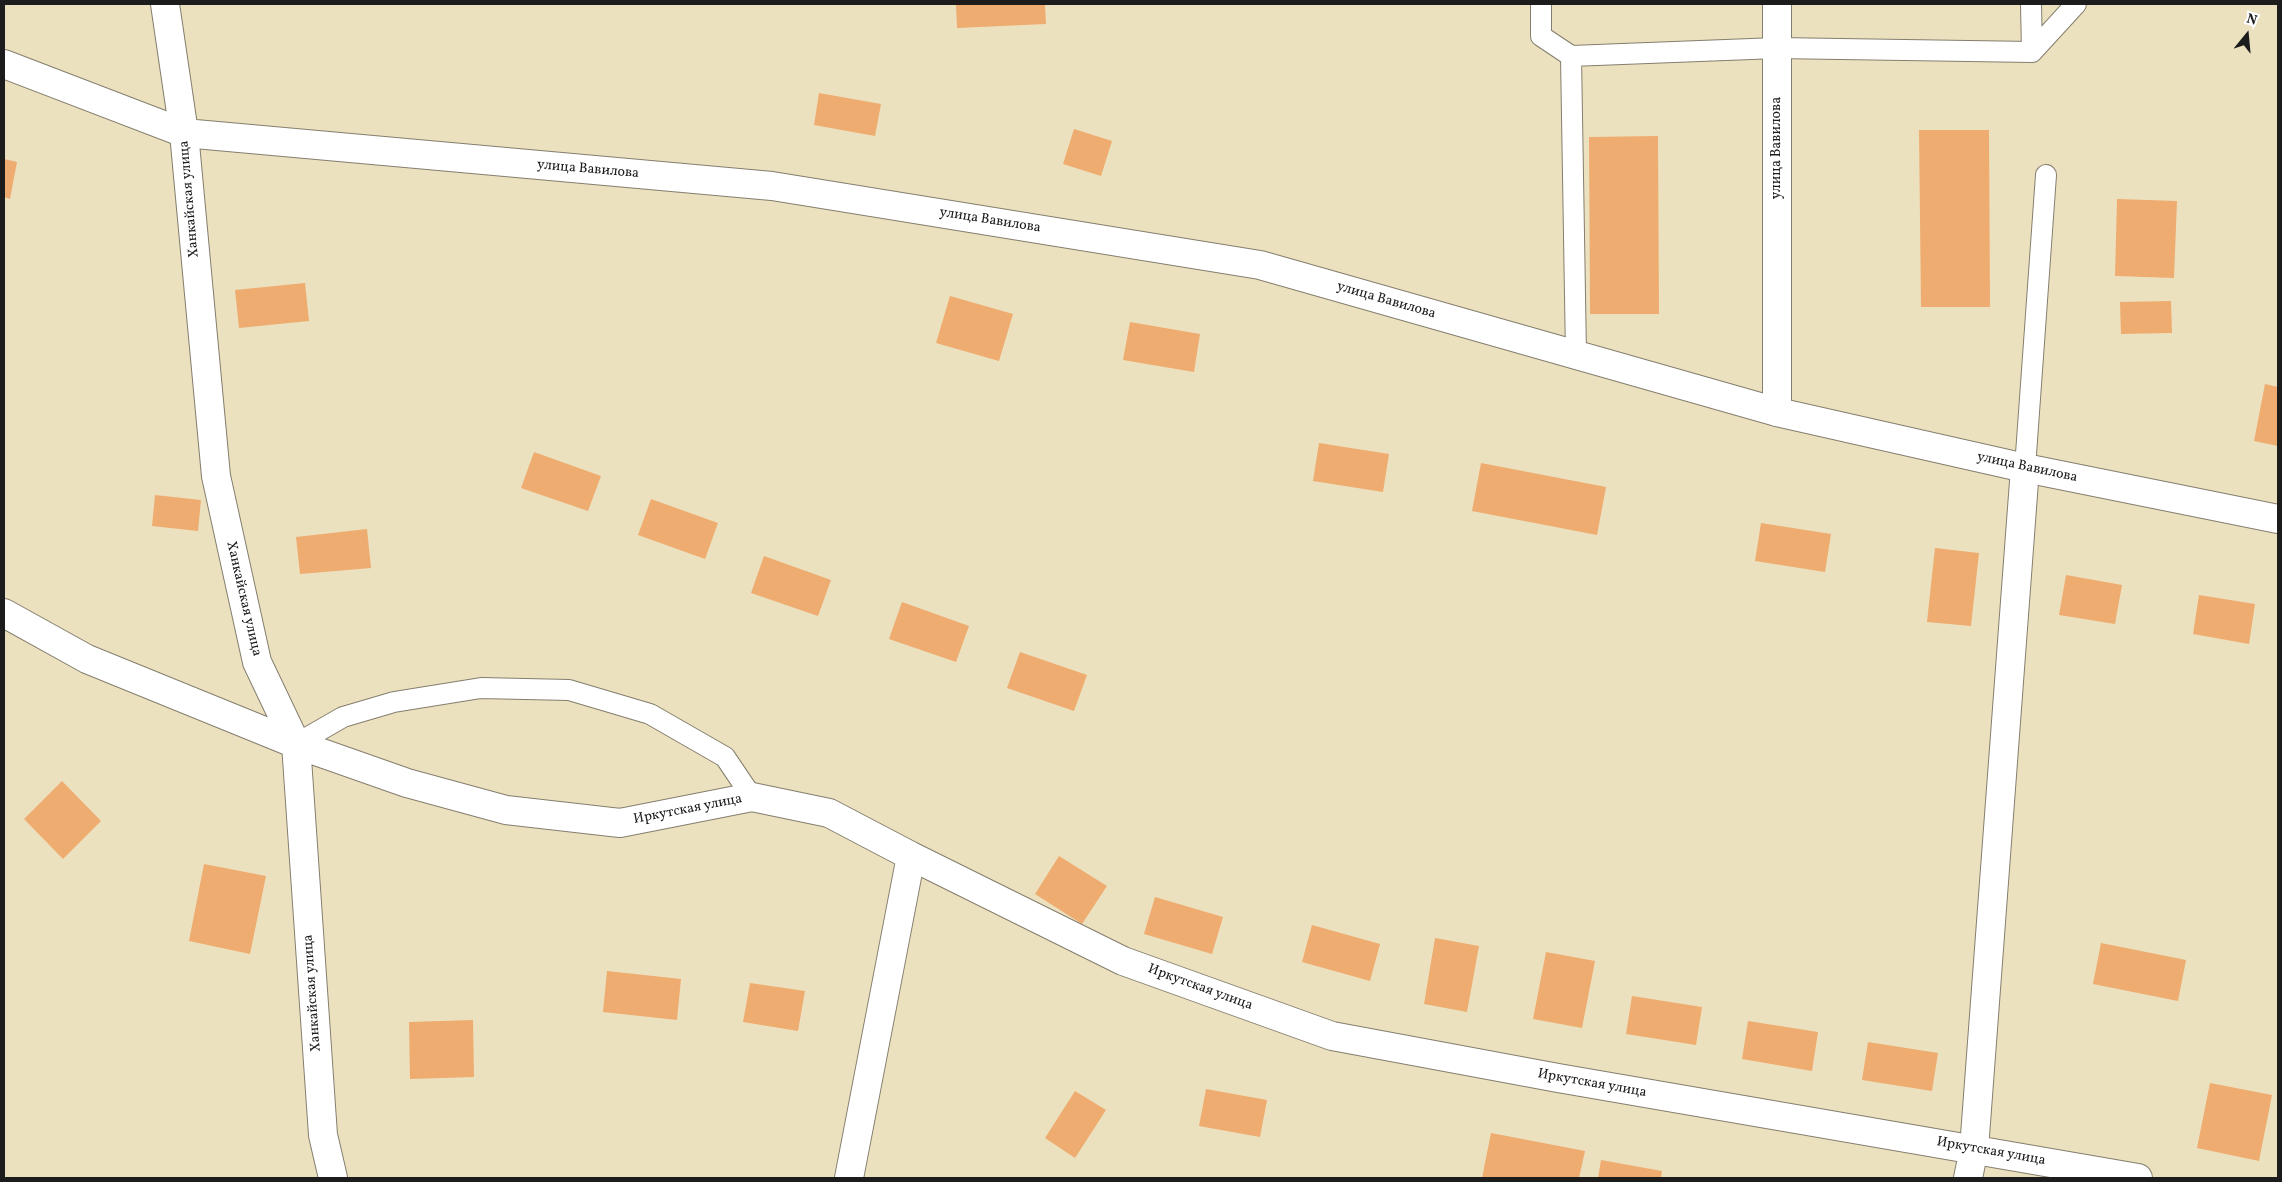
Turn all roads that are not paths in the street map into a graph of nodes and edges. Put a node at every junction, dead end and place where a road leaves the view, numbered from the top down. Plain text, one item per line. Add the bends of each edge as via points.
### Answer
1 (164, 4) edge
2 (1541, 4) edge
3 (1777, 4) edge
4 (2031, 4) edge
5 (2076, 4) edge
6 (1777, 48) junction
7 (2032, 52) junction
8 (1571, 56) junction
9 (4, 64) edge
10 (184, 133) junction
11 (2046, 175) dead end
12 (1576, 355) junction
13 (1777, 412) junction
14 (2025, 468) junction
15 (2278, 519) edge
16 (4, 613) edge
17 (296, 744) junction
18 (752, 797) junction
19 (911, 856) junction
20 (1974, 1149) junction
21 (333, 1178) edge
22 (849, 1178) edge
23 (1968, 1178) edge
24 (2138, 1178) edge

1 - 10 street, Ханкайская улица
2 - 8 lane via 1541,36
3 - 6 street, улица Вавилова
4 - 7 lane
5 - 7 lane
6 - 7 lane
6 - 8 lane
6 - 13 street, улица Вавилова
8 - 12 lane
9 - 10 street, улица Вавилова
10 - 12 street, улица Вавилова via 801,191 1260,265
10 - 17 street, Ханкайская улица via 216,476 257,662
11 - 14 lane
12 - 13 street, улица Вавилова
13 - 14 street, улица Вавилова
14 - 15 street, улица Вавилова
14 - 20 street
16 - 17 street, Иркутская улица via 87,659
17 - 18 street, Иркутская улица via 407,783 506,810 620,823
17 - 18 lane via 344,717 394,702 481,688 569,690 650,714 725,757
17 - 21 street, Ханкайская улица via 323,1136
18 - 19 street, Иркутская улица via 829,813
19 - 20 street, Иркутская улица via 1123,961 1332,1036
19 - 22 street
20 - 23 street
20 - 24 street, Иркутская улица

